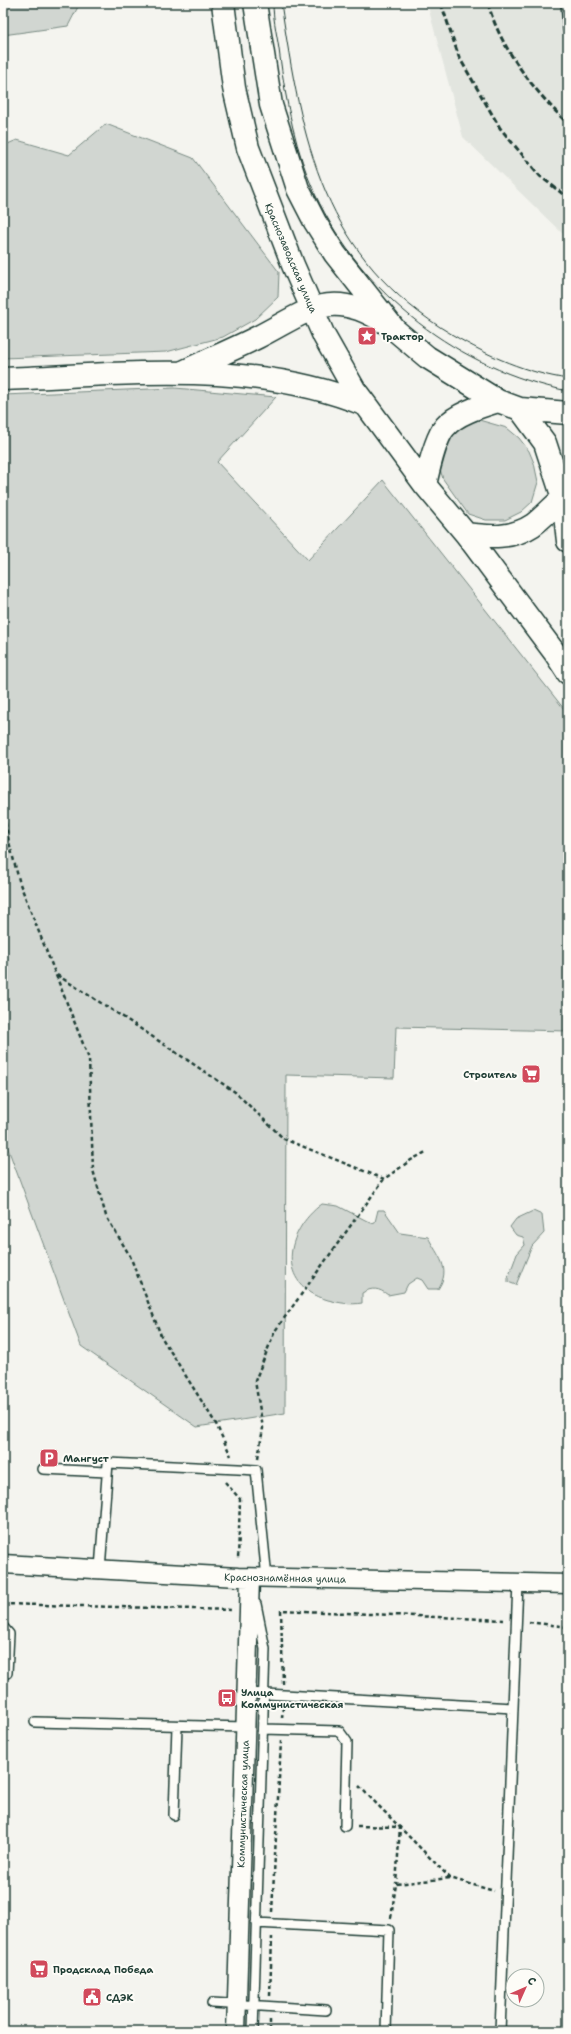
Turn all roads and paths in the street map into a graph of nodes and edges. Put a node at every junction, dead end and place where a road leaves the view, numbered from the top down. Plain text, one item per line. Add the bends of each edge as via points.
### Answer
1 (223, 3) edge
2 (255, 3) edge
3 (566, 3) edge
4 (568, 29) edge
5 (312, 308) junction
6 (395, 330) junction
7 (182, 372) junction
8 (3, 379) edge
9 (498, 401) junction
10 (366, 405) junction
11 (520, 409) junction
12 (568, 414) edge
13 (425, 485) junction
14 (565, 496) edge
15 (466, 534) junction
16 (568, 541) edge
17 (568, 673) edge
18 (3, 809) edge
19 (56, 975) junction
20 (426, 1152) dead end
21 (384, 1179) junction
22 (214, 1468) junction
23 (43, 1469) dead end
24 (238, 1469) junction
25 (256, 1470) junction
26 (107, 1472) junction
27 (238, 1560) dead end
28 (3, 1564) edge
29 (100, 1569) junction
30 (259, 1578) junction
31 (518, 1583) junction
32 (568, 1584) edge
33 (3, 1604) edge
34 (237, 1610) dead end
35 (516, 1620) junction
36 (3, 1627) edge
37 (568, 1627) edge
38 (3, 1673) edge
39 (255, 1693) junction
40 (283, 1695) junction
41 (513, 1708) junction
42 (35, 1722) dead end
43 (177, 1726) junction
44 (254, 1728) junction
45 (281, 1729) junction
46 (346, 1773) junction
47 (174, 1815) dead end
48 (345, 1826) joint
49 (400, 1827) junction
50 (450, 1878) junction
51 (396, 1884) junction
52 (506, 1894) junction
53 (256, 1923) junction
54 (272, 1924) junction
55 (389, 1930) junction
56 (212, 2003) dead end
57 (245, 2005) junction
58 (270, 2007) junction
59 (326, 2010) dead end
60 (236, 2031) edge
61 (253, 2031) edge
62 (270, 2031) edge
63 (386, 2031) edge
64 (500, 2031) edge

1 - 5 main road, Краснозаводская улица via 234,88 248,148
2 - 6 main road via 271,105 298,189 335,254
3 - 4 lane
5 - 6 main road via 326,305 358,308
5 - 7 main road
5 - 10 main road, Краснозаводская улица via 336,359
6 - 9 main road via 427,357
7 - 8 main road
7 - 10 main road via 277,380 321,389
9 - 11 main road
9 - 13 main road via 471,409 445,427 431,458
10 - 13 main road, Краснозаводская улица
11 - 12 main road
11 - 14 main road via 545,443
13 - 15 main road
14 - 15 main road via 532,525 511,535
14 - 16 main road
15 - 17 main road
18 - 19 path via 20,884
19 - 21 path via 234,1092 284,1139
19 - 24 path via 89,1059 93,1170 106,1216 130,1256 162,1338 216,1424
20 - 21 path
21 - 25 path via 275,1331 255,1381 263,1428
22 - 24 lane
22 - 26 lane via 108,1463
22 - 27 path via 240,1499
23 - 26 lane
24 - 25 lane
25 - 30 lane
26 - 29 lane
28 - 29 street, Краснознамённая улица
29 - 30 street, Краснознамённая улица
30 - 31 street, Краснознамённая улица
30 - 39 street, Коммунистическая улица
31 - 32 street, Краснознамённая улица
31 - 35 lane
33 - 34 path
35 - 37 path
35 - 40 path via 280,1610
35 - 41 lane
36 - 38 lane via 9,1634 7,1674
39 - 40 lane
39 - 44 street, Коммунистическая улица
40 - 41 lane
40 - 45 path
41 - 52 lane
42 - 43 lane
43 - 44 lane
43 - 47 lane
44 - 45 lane
44 - 53 lane
44 - 57 street, Коммунистическая улица
45 - 46 lane via 339,1731 347,1742
45 - 54 path
46 - 48 lane
46 - 49 path
48 - 49 path
49 - 50 path
49 - 51 path
50 - 51 path
50 - 52 path
51 - 55 path
52 - 64 lane
53 - 54 lane
53 - 57 lane
54 - 55 lane
54 - 58 path
55 - 63 lane
56 - 57 lane
57 - 58 lane
57 - 60 street, Коммунистическая улица
57 - 61 lane
58 - 59 lane
58 - 62 path

